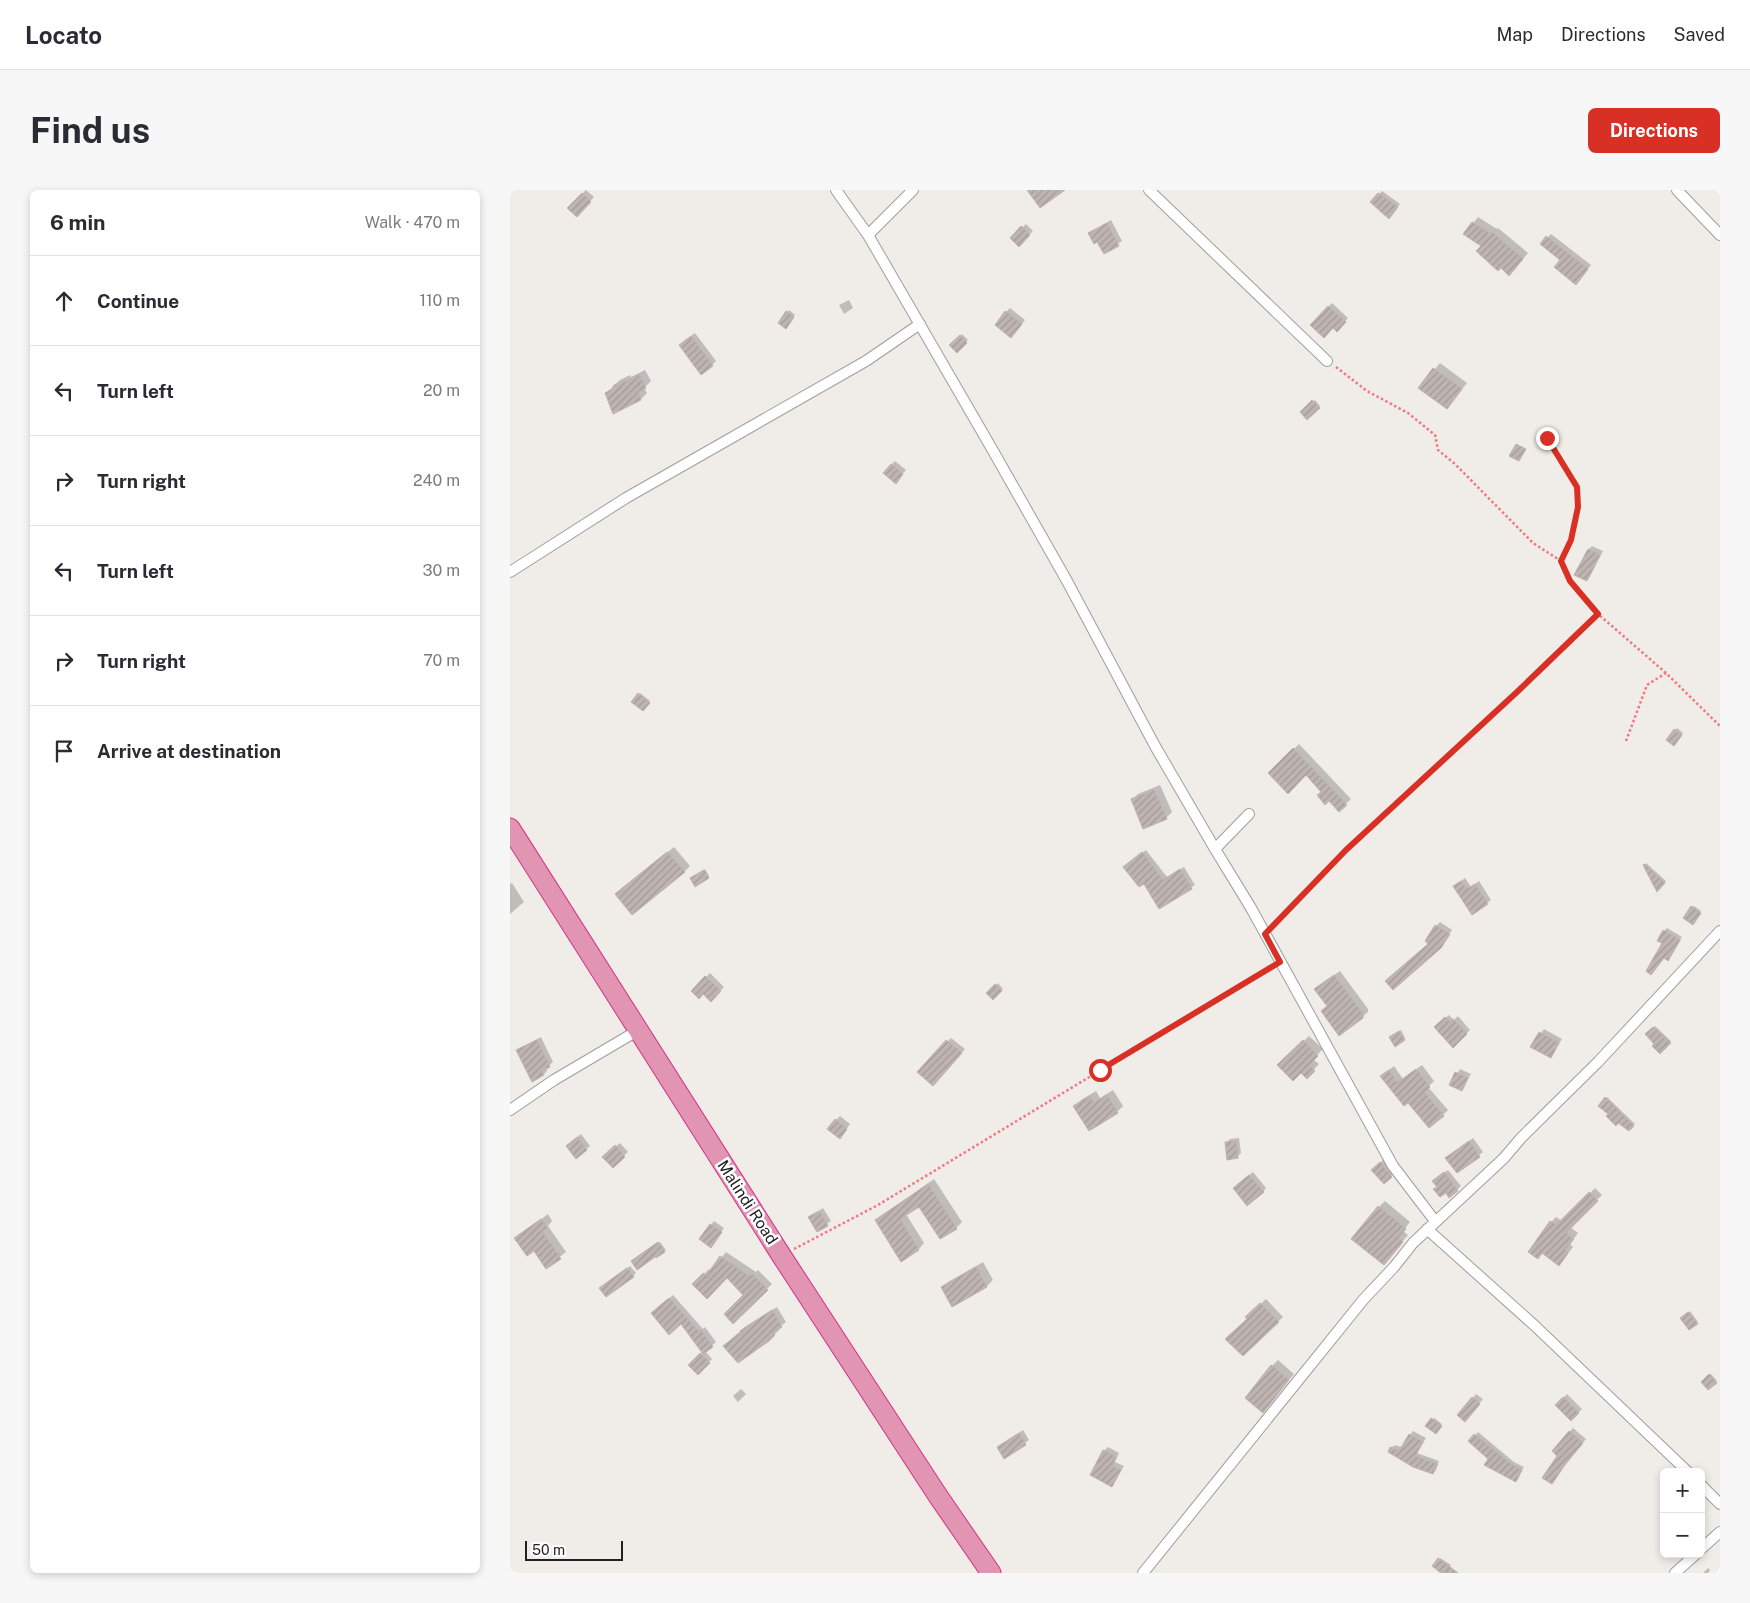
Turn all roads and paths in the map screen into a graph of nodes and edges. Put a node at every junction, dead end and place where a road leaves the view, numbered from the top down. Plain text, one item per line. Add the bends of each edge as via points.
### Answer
1 (836, 190) edge
2 (913, 190) edge
3 (1149, 190) edge
4 (1677, 190) edge
5 (868, 235) junction
6 (1720, 235) edge
7 (920, 324) junction
8 (1327, 361) joint
9 (1547, 438) dead end
10 (1561, 561) junction
11 (510, 572) edge
12 (1598, 614) junction
13 (1666, 673) junction
14 (1720, 726) edge
15 (1626, 741) dead end
16 (1249, 814) dead end
17 (510, 828) edge
18 (1214, 849) junction
19 (1720, 931) edge
20 (1265, 934) junction
21 (1280, 962) junction
22 (638, 1031) junction
23 (510, 1110) edge
24 (1435, 1221) junction
25 (1427, 1229) junction
26 (781, 1255) junction
27 (1684, 1468) edge
28 (1705, 1489) edge
29 (1720, 1504) edge
30 (1720, 1532) edge
31 (1705, 1545) edge
32 (1692, 1558) edge
33 (991, 1573) edge
34 (1143, 1573) edge
35 (1675, 1573) edge

1 - 5 street
2 - 5 street
3 - 8 street
4 - 6 street
5 - 7 street
7 - 11 street via 866,361 626,498
7 - 18 street via 1067,581 1139,718
8 - 10 path via 1367,390 1408,413 1435,435 1438,450 1533,544
9 - 10 path via 1577,487 1578,507 1571,540
10 - 12 path via 1570,581
12 - 13 path
12 - 20 path via 1346,850
13 - 14 path
13 - 15 path via 1647,685
16 - 18 street
17 - 22 highway, Malindi Road
18 - 20 street
19 - 24 street via 1504,1158
20 - 21 street
21 - 24 street via 1393,1166
21 - 26 path via 878,1205
22 - 23 street
22 - 26 highway, Malindi Road
24 - 25 street
25 - 27 street via 1534,1325
25 - 34 street via 1363,1300
26 - 33 highway, Malindi Road
28 - 29 street
30 - 31 street
32 - 35 street

